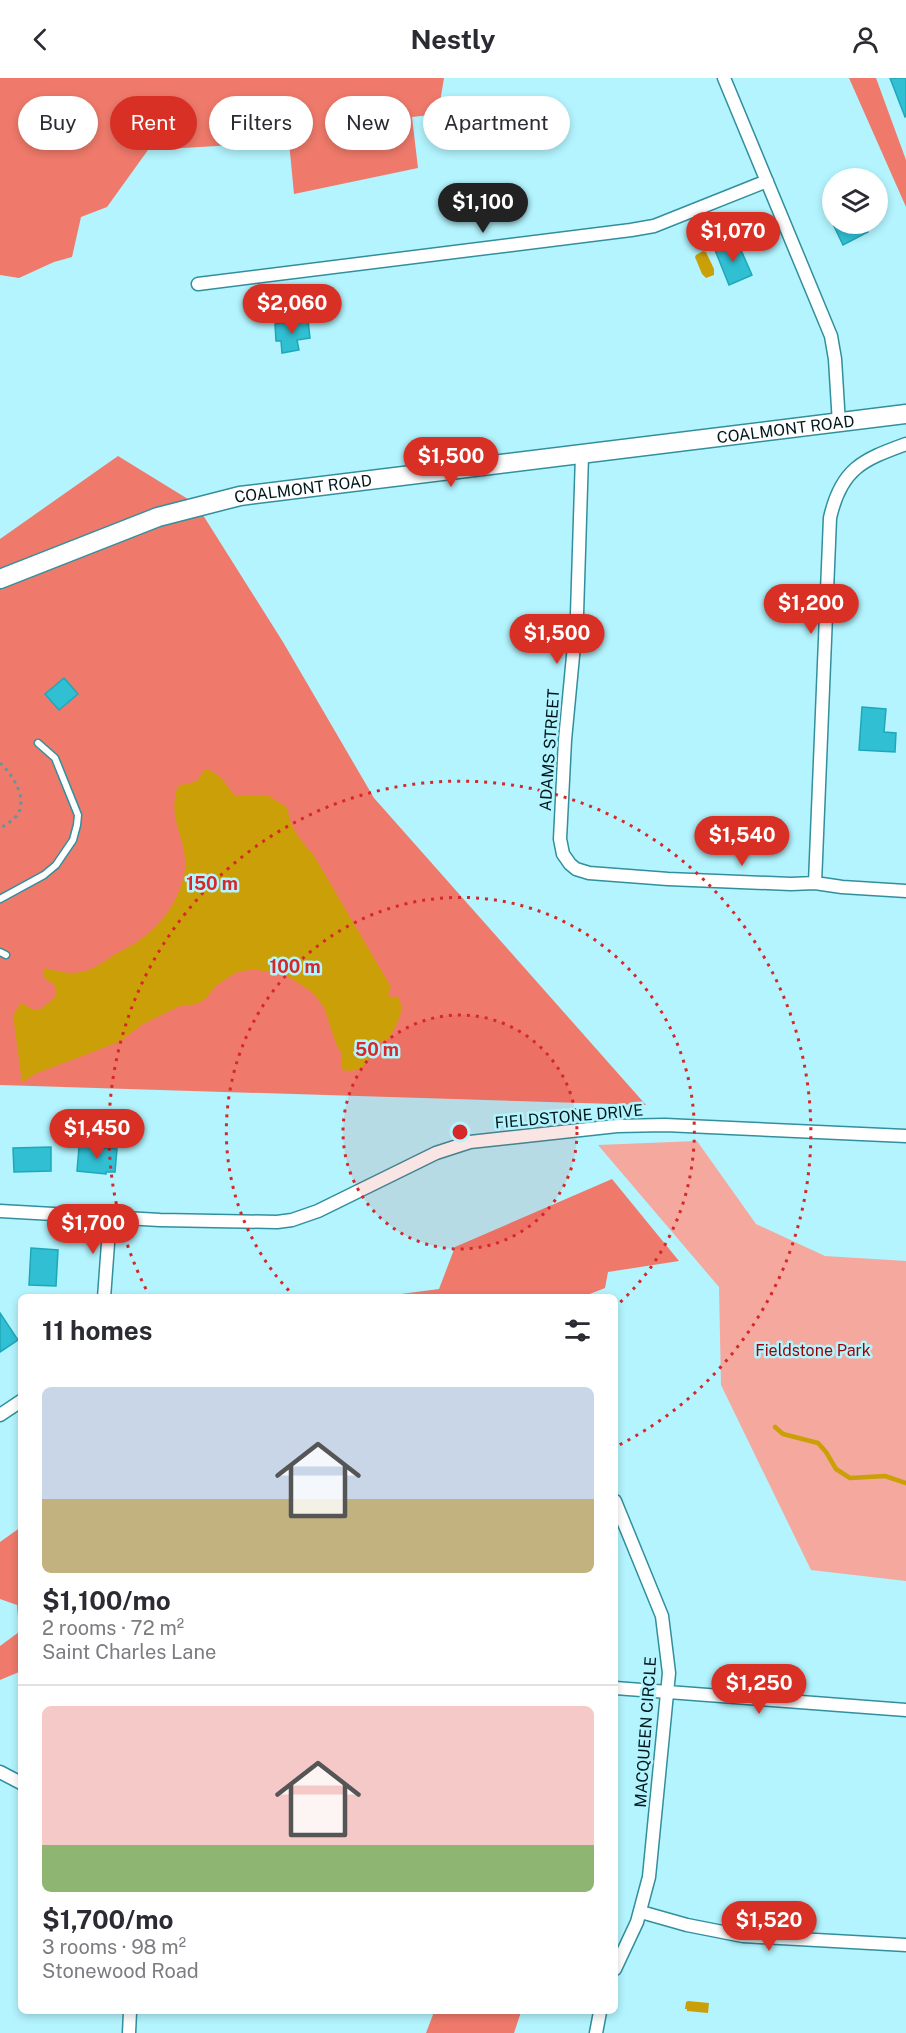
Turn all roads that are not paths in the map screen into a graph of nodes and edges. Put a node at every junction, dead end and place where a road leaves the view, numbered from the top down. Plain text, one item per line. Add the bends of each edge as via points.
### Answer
1 (724, 78) edge
2 (767, 181) junction
3 (198, 284) dead end
4 (906, 414) edge
5 (839, 424) junction
6 (906, 444) edge
7 (582, 455) junction
8 (0, 579) edge
9 (38, 743) dead end
10 (815, 883) junction
11 (906, 891) edge
12 (0, 899) edge
13 (906, 1136) edge
14 (0, 1211) edge
15 (110, 1216) junction
16 (104, 1294) edge
17 (18, 1403) edge
18 (0, 1415) edge
19 (618, 1509) edge
20 (618, 1688) edge
21 (668, 1693) junction
22 (906, 1710) edge
23 (0, 1772) edge
24 (18, 1781) edge
25 (640, 1912) junction
26 (906, 1945) edge
27 (618, 1962) edge
28 (130, 2014) edge
29 (600, 2014) edge
30 (129, 2033) edge
31 (596, 2033) edge

1 - 2 street
2 - 3 street via 654,226
2 - 5 street via 831,336
4 - 5 street, COALMONT ROAD
5 - 7 street, COALMONT ROAD
6 - 10 street via 874,455 853,470 838,492 830,518
7 - 8 street, COALMONT ROAD via 272,491 217,501 158,517
7 - 10 street, ADAMS STREET via 577,614 560,839 563,854 576,869 589,873
9 - 12 lane via 55,758 78,815 77,825 73,840 56,865
10 - 11 street
13 - 15 street, FIELDSTONE DRIVE via 617,1126 470,1142 444,1150 292,1220 254,1223
14 - 15 street, FIELDSTONE DRIVE
15 - 16 street
17 - 18 street
19 - 21 street, MACQUEEN CIRCLE via 662,1616
20 - 21 street
21 - 22 street
21 - 25 street, MACQUEEN CIRCLE via 652,1859
23 - 24 street
25 - 26 street via 743,1936
25 - 27 street, MACQUEEN CIRCLE
28 - 30 street
29 - 31 street

